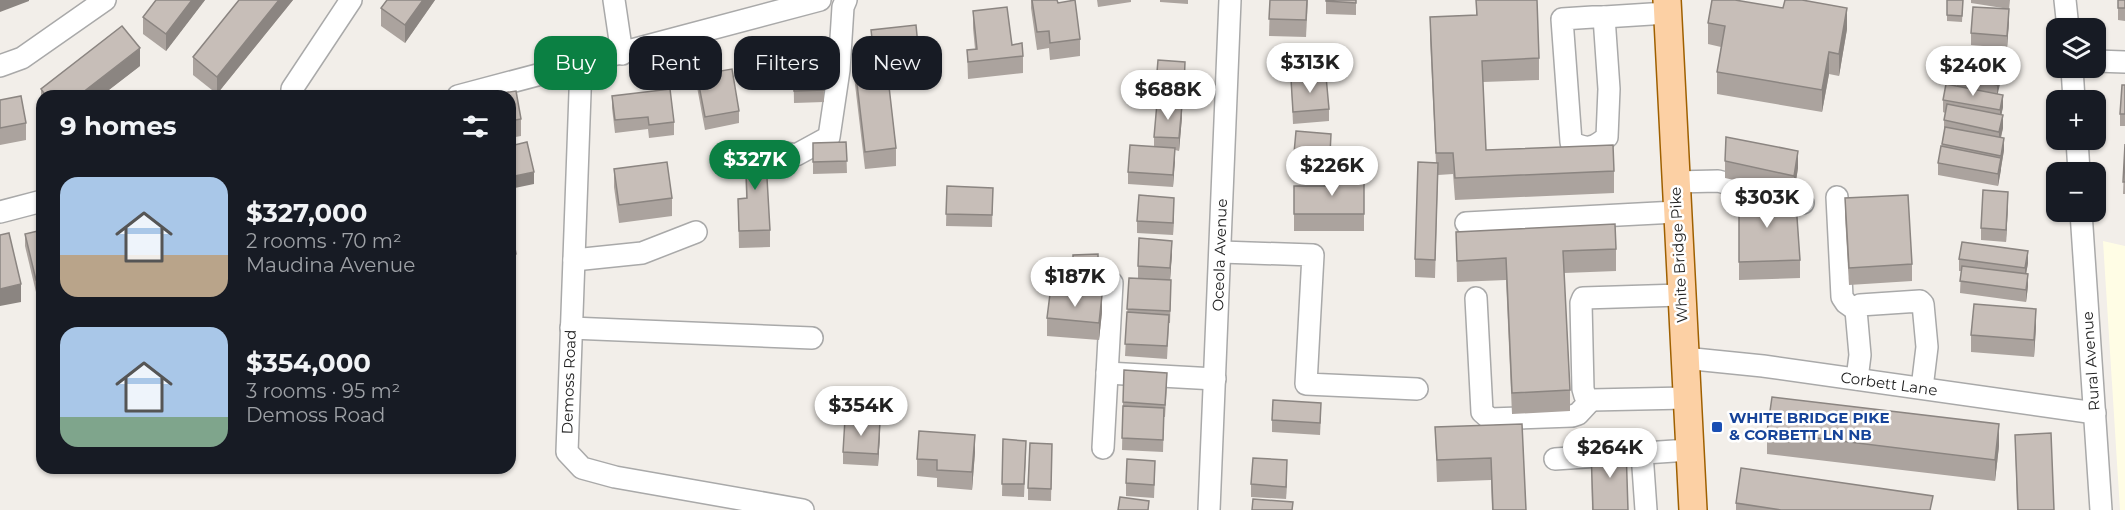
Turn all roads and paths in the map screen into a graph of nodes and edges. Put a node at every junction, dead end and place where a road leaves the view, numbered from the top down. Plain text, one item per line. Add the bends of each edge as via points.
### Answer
1 (105, 0) edge
2 (351, 0) edge
3 (614, 0) edge
4 (820, 0) edge
5 (846, 0) edge
6 (1230, 0) edge
7 (2065, 0) edge
8 (1667, 7) edge
9 (1604, 17) junction
10 (2067, 18) edge
11 (622, 54) junction
12 (617, 55) edge
13 (2106, 61) edge
14 (2125, 62) edge
15 (0, 66) edge
16 (534, 77) edge
17 (292, 88) dead end
18 (482, 90) edge
19 (580, 90) edge
20 (786, 153) dead end
21 (1675, 182) junction
22 (1837, 197) dead end
23 (1803, 202) dead end
24 (36, 203) edge
25 (0, 212) edge
26 (1676, 212) junction
27 (2082, 222) edge
28 (1466, 223) dead end
29 (696, 232) dead end
30 (1221, 252) junction
31 (574, 260) junction
32 (1112, 283) dead end
33 (1681, 295) junction
34 (1476, 298) dead end
35 (1856, 310) junction
36 (571, 328) junction
37 (812, 338) dead end
38 (1684, 357) junction
39 (1107, 373) junction
40 (1215, 379) junction
41 (1857, 379) junction
42 (1922, 388) junction
43 (1417, 389) dead end
44 (1686, 398) junction
45 (1591, 400) junction
46 (2095, 413) junction
47 (1103, 448) dead end
48 (1689, 450) junction
49 (1642, 453) junction
50 (1555, 459) dead end
51 (803, 510) edge
52 (1209, 510) edge
53 (1646, 510) edge
54 (1694, 510) edge
55 (2101, 510) edge

1 - 15 street via 22,58
2 - 17 street
3 - 11 street
4 - 11 street
5 - 20 street via 829,137 796,155
6 - 30 street, Oceola Avenue
7 - 10 street
8 - 9 street
8 - 21 main road, White Bridge Pike
9 - 9 street via 1562,20 1571,142 1583,148 1594,148 1607,138 1609,89
11 - 12 street
13 - 14 street
16 - 18 street
19 - 31 street, Demoss Road
21 - 23 street via 1718,181
21 - 26 main road, White Bridge Pike
22 - 35 street via 1842,297
24 - 25 street
26 - 28 street
26 - 33 main road, White Bridge Pike
27 - 46 street, Rural Avenue
29 - 31 street via 642,253
30 - 40 street, Oceola Avenue
30 - 43 street via 1313,255 1306,384
31 - 36 street, Demoss Road
32 - 39 street
33 - 38 main road, White Bridge Pike
33 - 45 street via 1584,298 1583,389
34 - 45 street via 1482,412 1486,417 1499,420 1572,416
35 - 41 street via 1860,355
35 - 42 street via 1860,305 1920,301 1923,304 1927,347
36 - 37 street
36 - 51 street, Demoss Road via 567,452 582,468
38 - 41 street, Corbett Lane
38 - 44 main road, White Bridge Pike
39 - 40 street
39 - 47 street
40 - 52 street, Oceola Avenue
41 - 42 street, Corbett Lane
42 - 46 street, Corbett Lane
44 - 45 street
44 - 48 main road, White Bridge Pike
46 - 55 street, Rural Avenue
48 - 49 street
48 - 54 main road, White Bridge Pike
49 - 50 street
49 - 53 street

